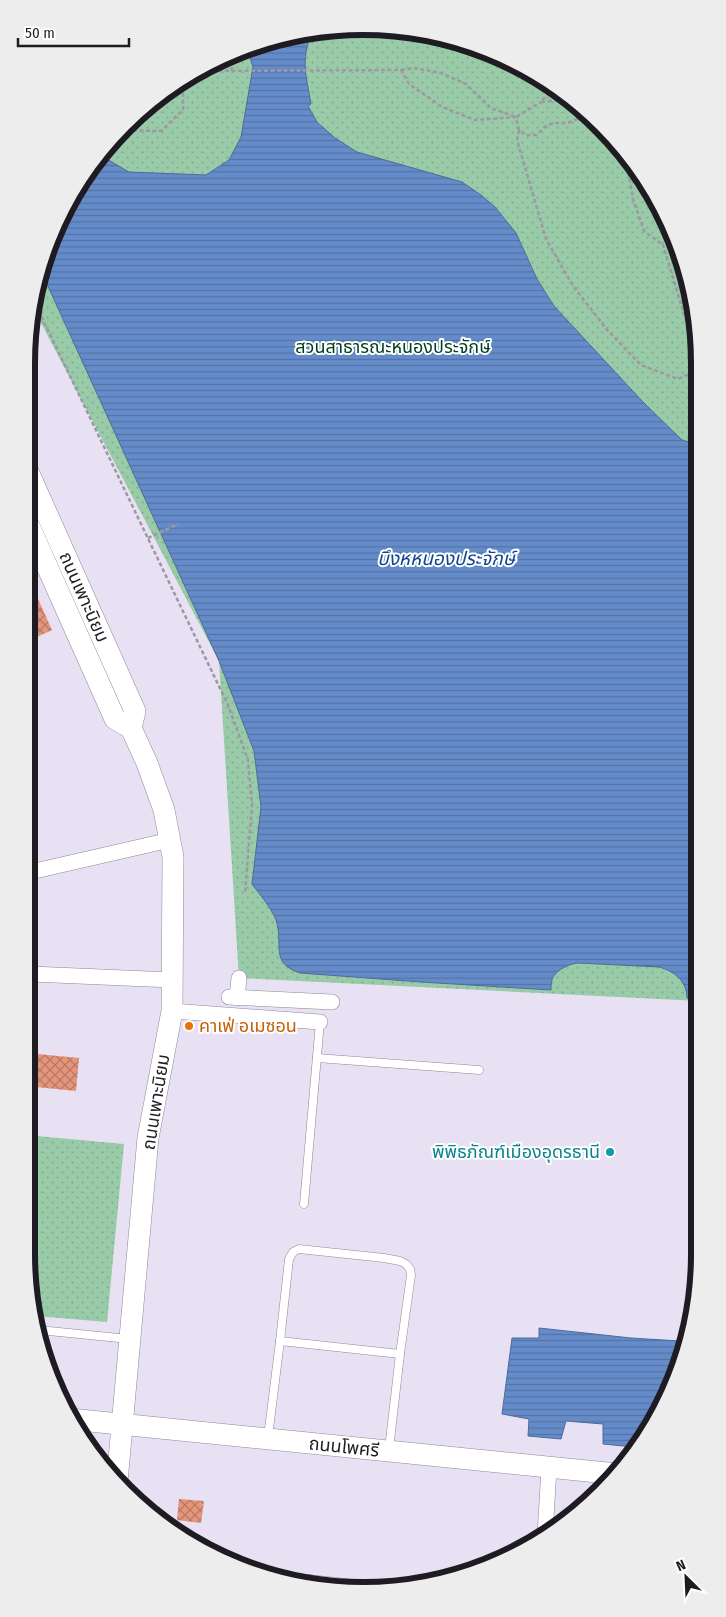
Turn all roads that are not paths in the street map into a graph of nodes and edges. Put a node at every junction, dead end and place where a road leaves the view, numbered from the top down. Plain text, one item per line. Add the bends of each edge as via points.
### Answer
1 (35, 487) edge
2 (35, 539) edge
3 (132, 728) junction
4 (170, 840) junction
5 (35, 871) edge
6 (35, 974) edge
7 (239, 978) dead end
8 (172, 980) junction
9 (332, 1002) dead end
10 (172, 1011) junction
11 (320, 1022) joint
12 (317, 1058) junction
13 (479, 1070) dead end
14 (304, 1204) dead end
15 (44, 1330) edge
16 (130, 1339) junction
17 (280, 1340) junction
18 (400, 1354) junction
19 (80, 1420) edge
20 (122, 1424) junction
21 (268, 1439) junction
22 (388, 1451) junction
23 (549, 1468) junction
24 (118, 1472) edge
25 (607, 1473) edge
26 (545, 1527) edge

1 - 3 street, ถนนเพาะนิยม via 134,711
2 - 3 street, ถนนเพาะนิยม via 115,719
3 - 4 street, ถนนเพาะนิยม via 164,810
4 - 5 street
4 - 8 street, ถนนเพาะนิยม via 173,857
6 - 8 street
7 - 9 street via 233,997
8 - 10 street, ถนนเพาะนิยม
10 - 11 street
10 - 16 street, ถนนเพาะนิยม via 148,1138
11 - 12 lane
12 - 13 lane
12 - 14 lane
15 - 16 lane
16 - 20 street, ถนนเพาะนิยม
17 - 18 lane
17 - 18 lane via 289,1259 293,1252 299,1249 384,1258 400,1261 410,1269
17 - 21 lane
18 - 22 lane
19 - 20 street, ถนนโพศรี
20 - 21 street, ถนนโพศรี
20 - 24 street, ถนนเพาะนิยม
21 - 22 street, ถนนโพศรี
22 - 23 street, ถนนโพศรี
23 - 25 street, ถนนโพศรี
23 - 26 street

